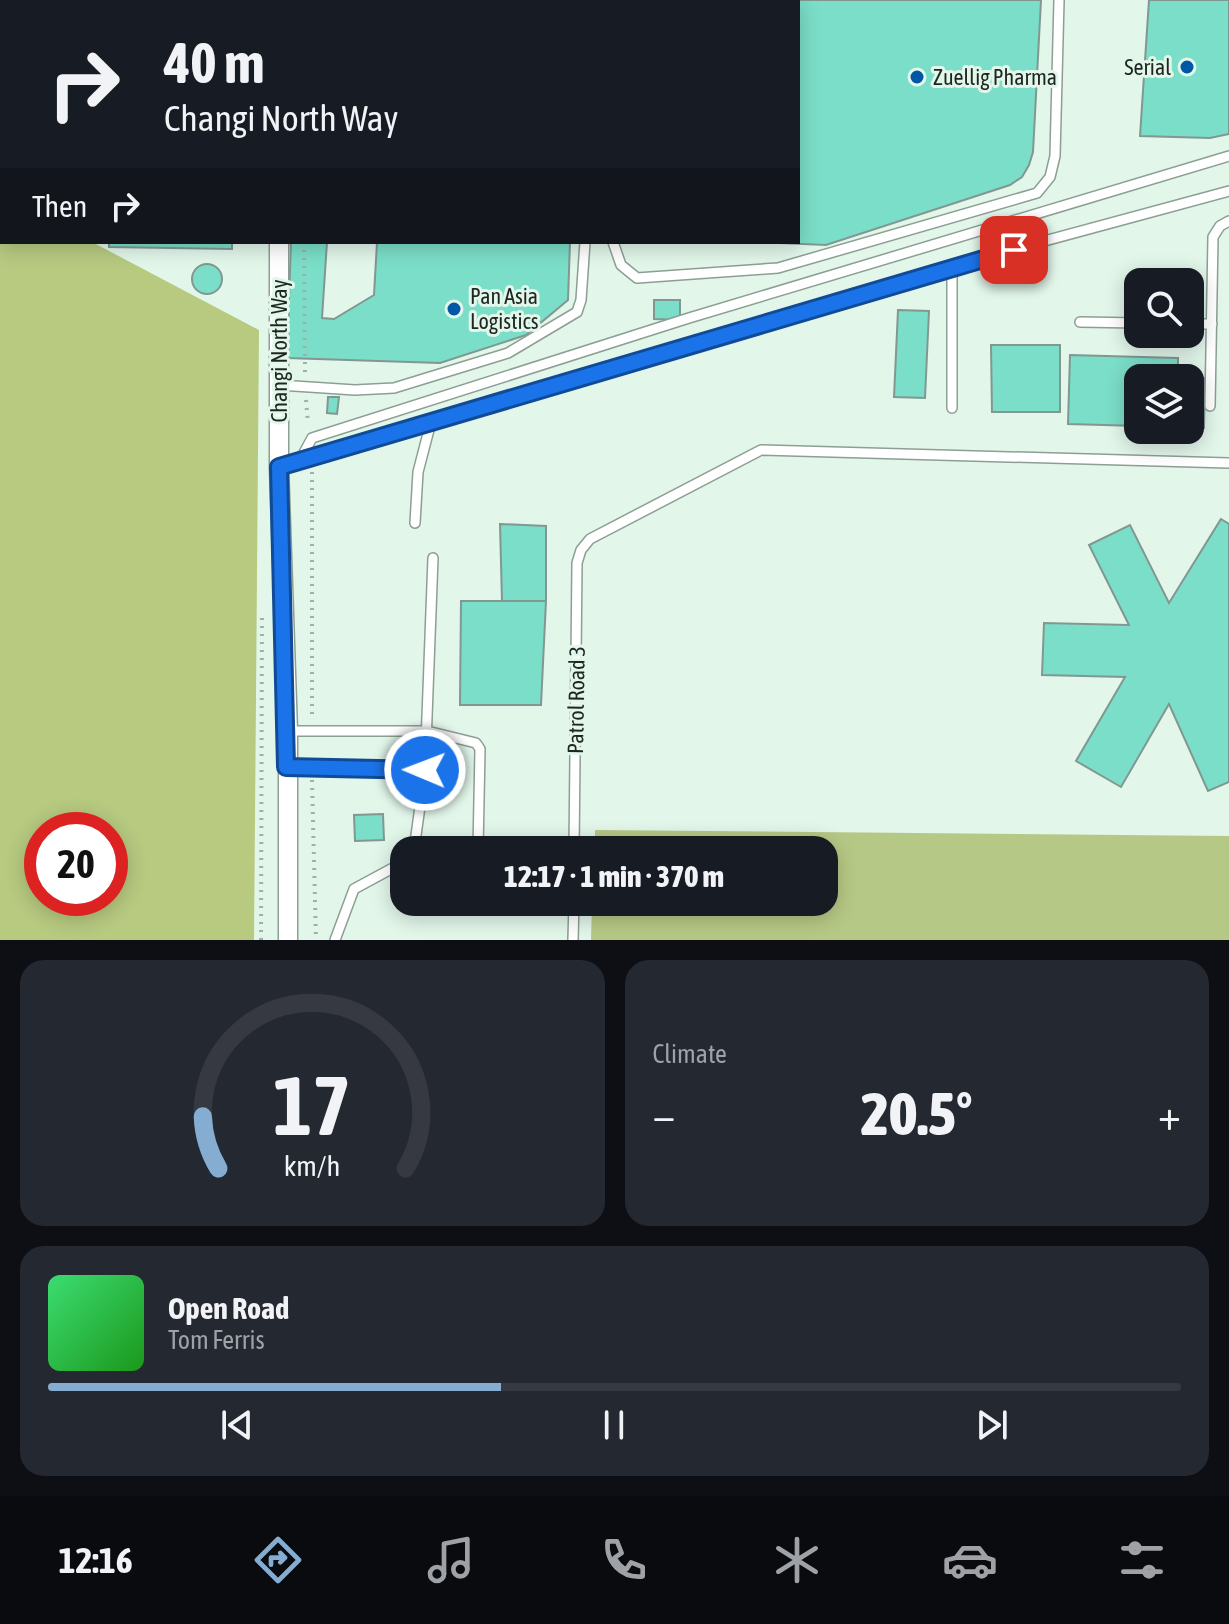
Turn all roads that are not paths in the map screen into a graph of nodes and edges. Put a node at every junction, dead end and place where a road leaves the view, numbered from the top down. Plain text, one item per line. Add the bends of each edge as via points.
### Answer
1 (1059, 0) edge
2 (1229, 156) edge
3 (1229, 191) edge
4 (1229, 221) edge
5 (279, 244) edge
6 (585, 244) edge
7 (614, 244) edge
8 (952, 266) junction
9 (1080, 322) dead end
10 (1124, 323) edge
11 (1204, 324) edge
12 (1212, 324) junction
13 (279, 385) junction
14 (1210, 406) dead end
15 (952, 408) dead end
16 (431, 422) junction
17 (299, 462) junction
18 (1229, 463) edge
19 (279, 467) junction
20 (415, 523) dead end
21 (433, 558) dead end
22 (288, 731) junction
23 (427, 731) junction
24 (286, 767) junction
25 (425, 770) junction
26 (416, 836) edge
27 (478, 836) edge
28 (574, 836) edge
29 (390, 870) edge
30 (574, 916) edge
31 (288, 940) edge
32 (335, 940) edge
33 (573, 940) edge

1 - 7 lane via 1055,156 1050,177 1037,193 778,268 637,278 621,265
2 - 17 lane via 689,318 310,440
3 - 8 lane
4 - 12 lane via 1213,237
5 - 13 street, Changi North Way
6 - 13 lane via 577,312 508,353 394,388
8 - 15 lane
8 - 16 lane
9 - 10 lane
11 - 12 lane
12 - 14 lane
13 - 19 street, Changi North Way
16 - 17 lane
16 - 20 lane via 418,472
17 - 19 lane
18 - 28 lane, Patrol Road 3 via 761,450 590,539 577,563
19 - 22 street, Changi North Way
21 - 23 lane
22 - 23 lane
22 - 24 street, Changi North Way
23 - 25 lane
23 - 27 lane via 478,745
24 - 25 lane
24 - 31 street, Changi North Way
25 - 26 lane
29 - 32 lane via 354,889
30 - 33 lane

